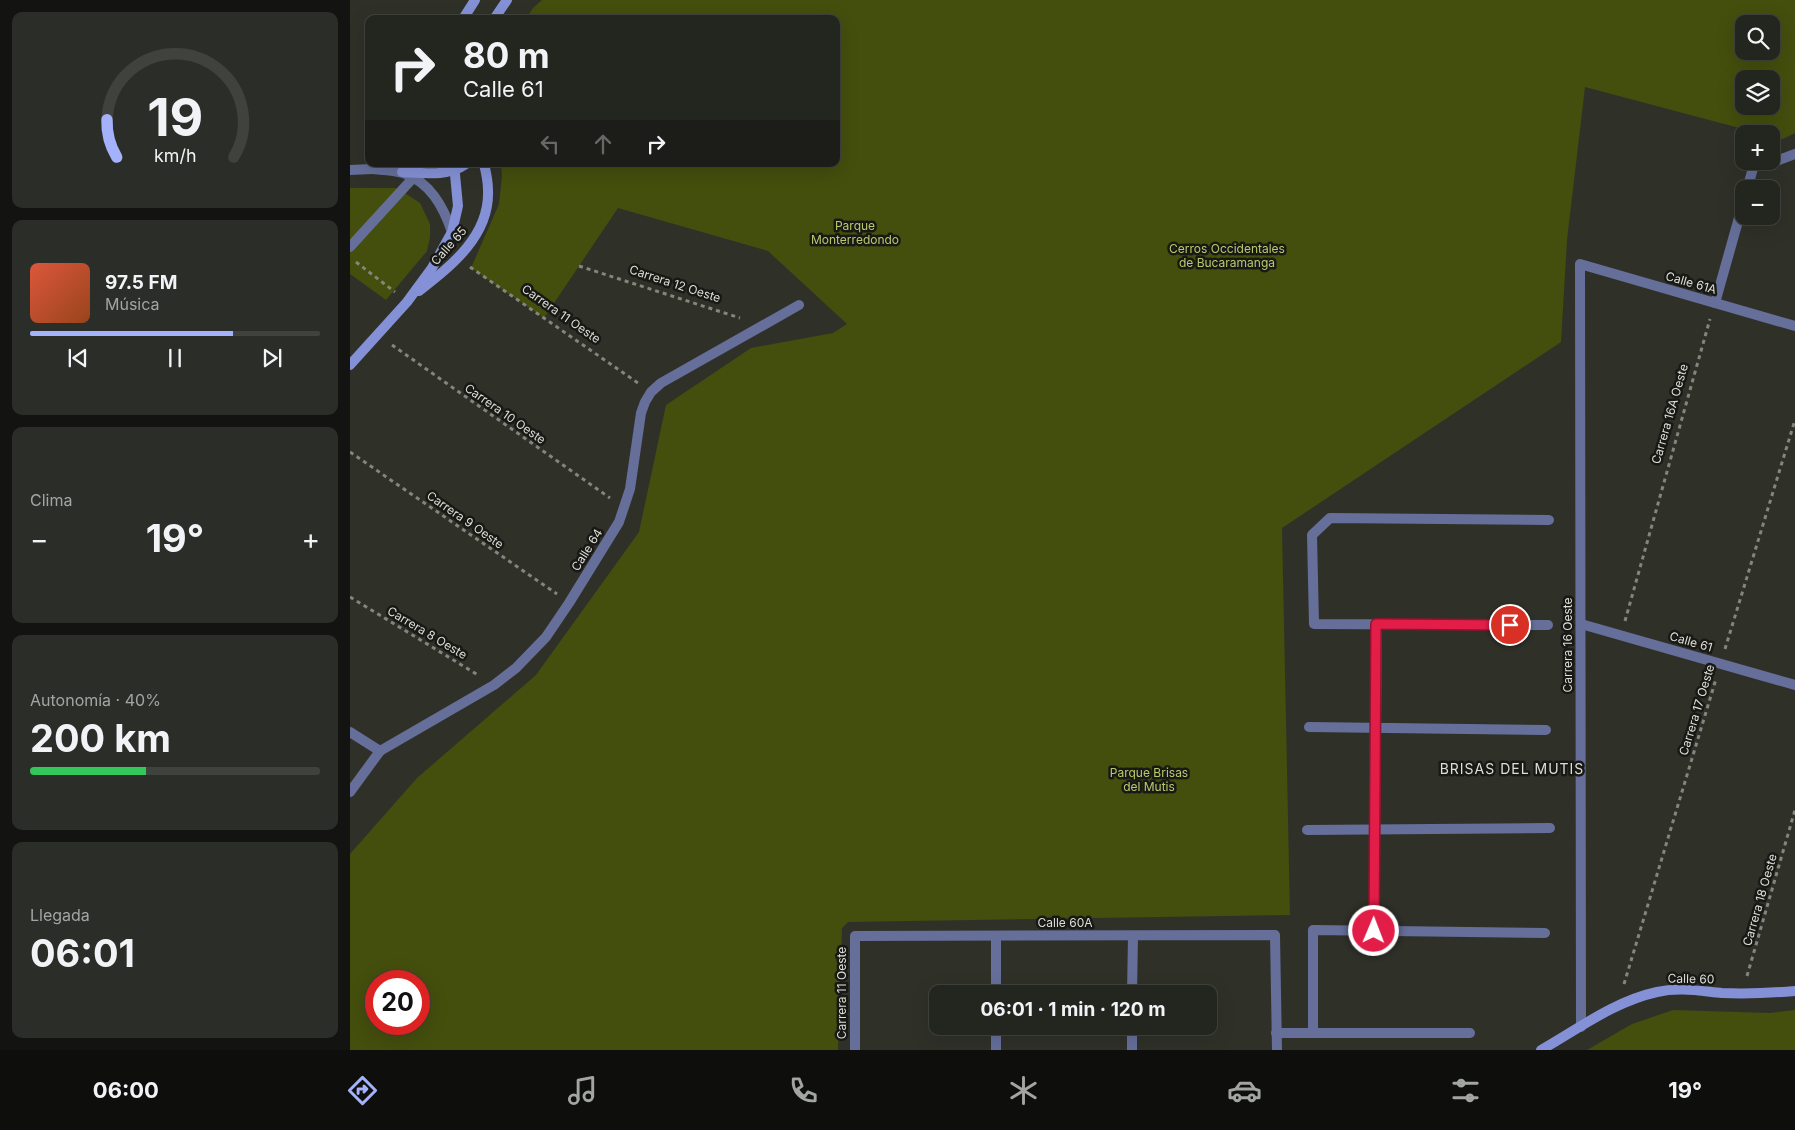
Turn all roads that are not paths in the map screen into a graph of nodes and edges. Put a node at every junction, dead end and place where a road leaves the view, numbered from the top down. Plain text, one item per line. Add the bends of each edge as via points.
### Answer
1 (475, 0) edge
2 (507, 0) edge
3 (466, 15) edge
4 (497, 15) edge
5 (1795, 154) edge
6 (380, 167) edge
7 (454, 167) edge
8 (484, 167) edge
9 (372, 169) junction
10 (350, 170) edge
11 (402, 172) junction
12 (414, 178) junction
13 (1750, 180) edge
14 (1737, 225) edge
15 (452, 232) junction
16 (350, 247) edge
17 (1580, 264) joint
18 (407, 302) junction
19 (1715, 303) junction
20 (799, 305) dead end
21 (1795, 326) edge
22 (350, 365) edge
23 (1549, 520) dead end
24 (1376, 624) junction
25 (1580, 624) junction
26 (1548, 626) dead end
27 (1795, 685) edge
28 (1309, 727) dead end
29 (1376, 728) junction
30 (1546, 730) dead end
31 (350, 732) edge
32 (380, 751) junction
33 (350, 792) edge
34 (1550, 828) dead end
35 (1307, 830) dead end
36 (1375, 830) junction
37 (1374, 931) junction
38 (1545, 932) dead end
39 (855, 936) joint
40 (996, 936) junction
41 (1133, 936) junction
42 (996, 985) edge
43 (1132, 985) edge
44 (1795, 991) edge
45 (1581, 1027) junction
46 (1276, 1033) junction
47 (1313, 1033) junction
48 (1470, 1033) dead end
49 (996, 1035) edge
50 (1132, 1035) edge
51 (855, 1050) edge
52 (996, 1050) edge
53 (1132, 1050) edge
54 (1276, 1050) edge
55 (1541, 1050) edge

1 - 3 street
2 - 4 street
5 - 13 street via 1754,165
6 - 9 street
7 - 11 street via 425,174
7 - 15 street, Calle 65 via 458,206
8 - 18 street, Calle 65 via 488,190 486,211 477,235 444,271
9 - 10 street
9 - 11 street
11 - 12 street
12 - 15 street via 435,196
12 - 16 street
14 - 19 street
15 - 18 street, Calle 65 via 432,268
17 - 19 street, Calle 61A
17 - 25 street, Carrera 16 Oeste
18 - 22 street, Calle 65
19 - 21 street, Calle 61A
20 - 32 street, Calle 64 via 672,375 651,392 641,413 625,508 570,603 546,637 494,685
23 - 24 street via 1330,518 1312,535 1314,624
24 - 26 street
24 - 29 street
25 - 27 street, Calle 61
25 - 45 street, Carrera 16 Oeste
28 - 29 street
29 - 30 street
29 - 36 street
31 - 32 street
32 - 33 street, Calle 64
34 - 36 street
35 - 36 street
36 - 37 street
37 - 38 street
37 - 47 street via 1313,930
39 - 40 street, Calle 60A
39 - 51 street, Carrera 11 Oeste
40 - 41 street, Calle 60A
40 - 42 street
41 - 43 street
41 - 46 street, Calle 60A via 1275,935
44 - 45 street, Calle 60 via 1742,994 1680,989 1658,992 1617,1006
45 - 55 street, Calle 60
46 - 47 street
46 - 54 street
47 - 48 street
49 - 52 street
50 - 53 street

